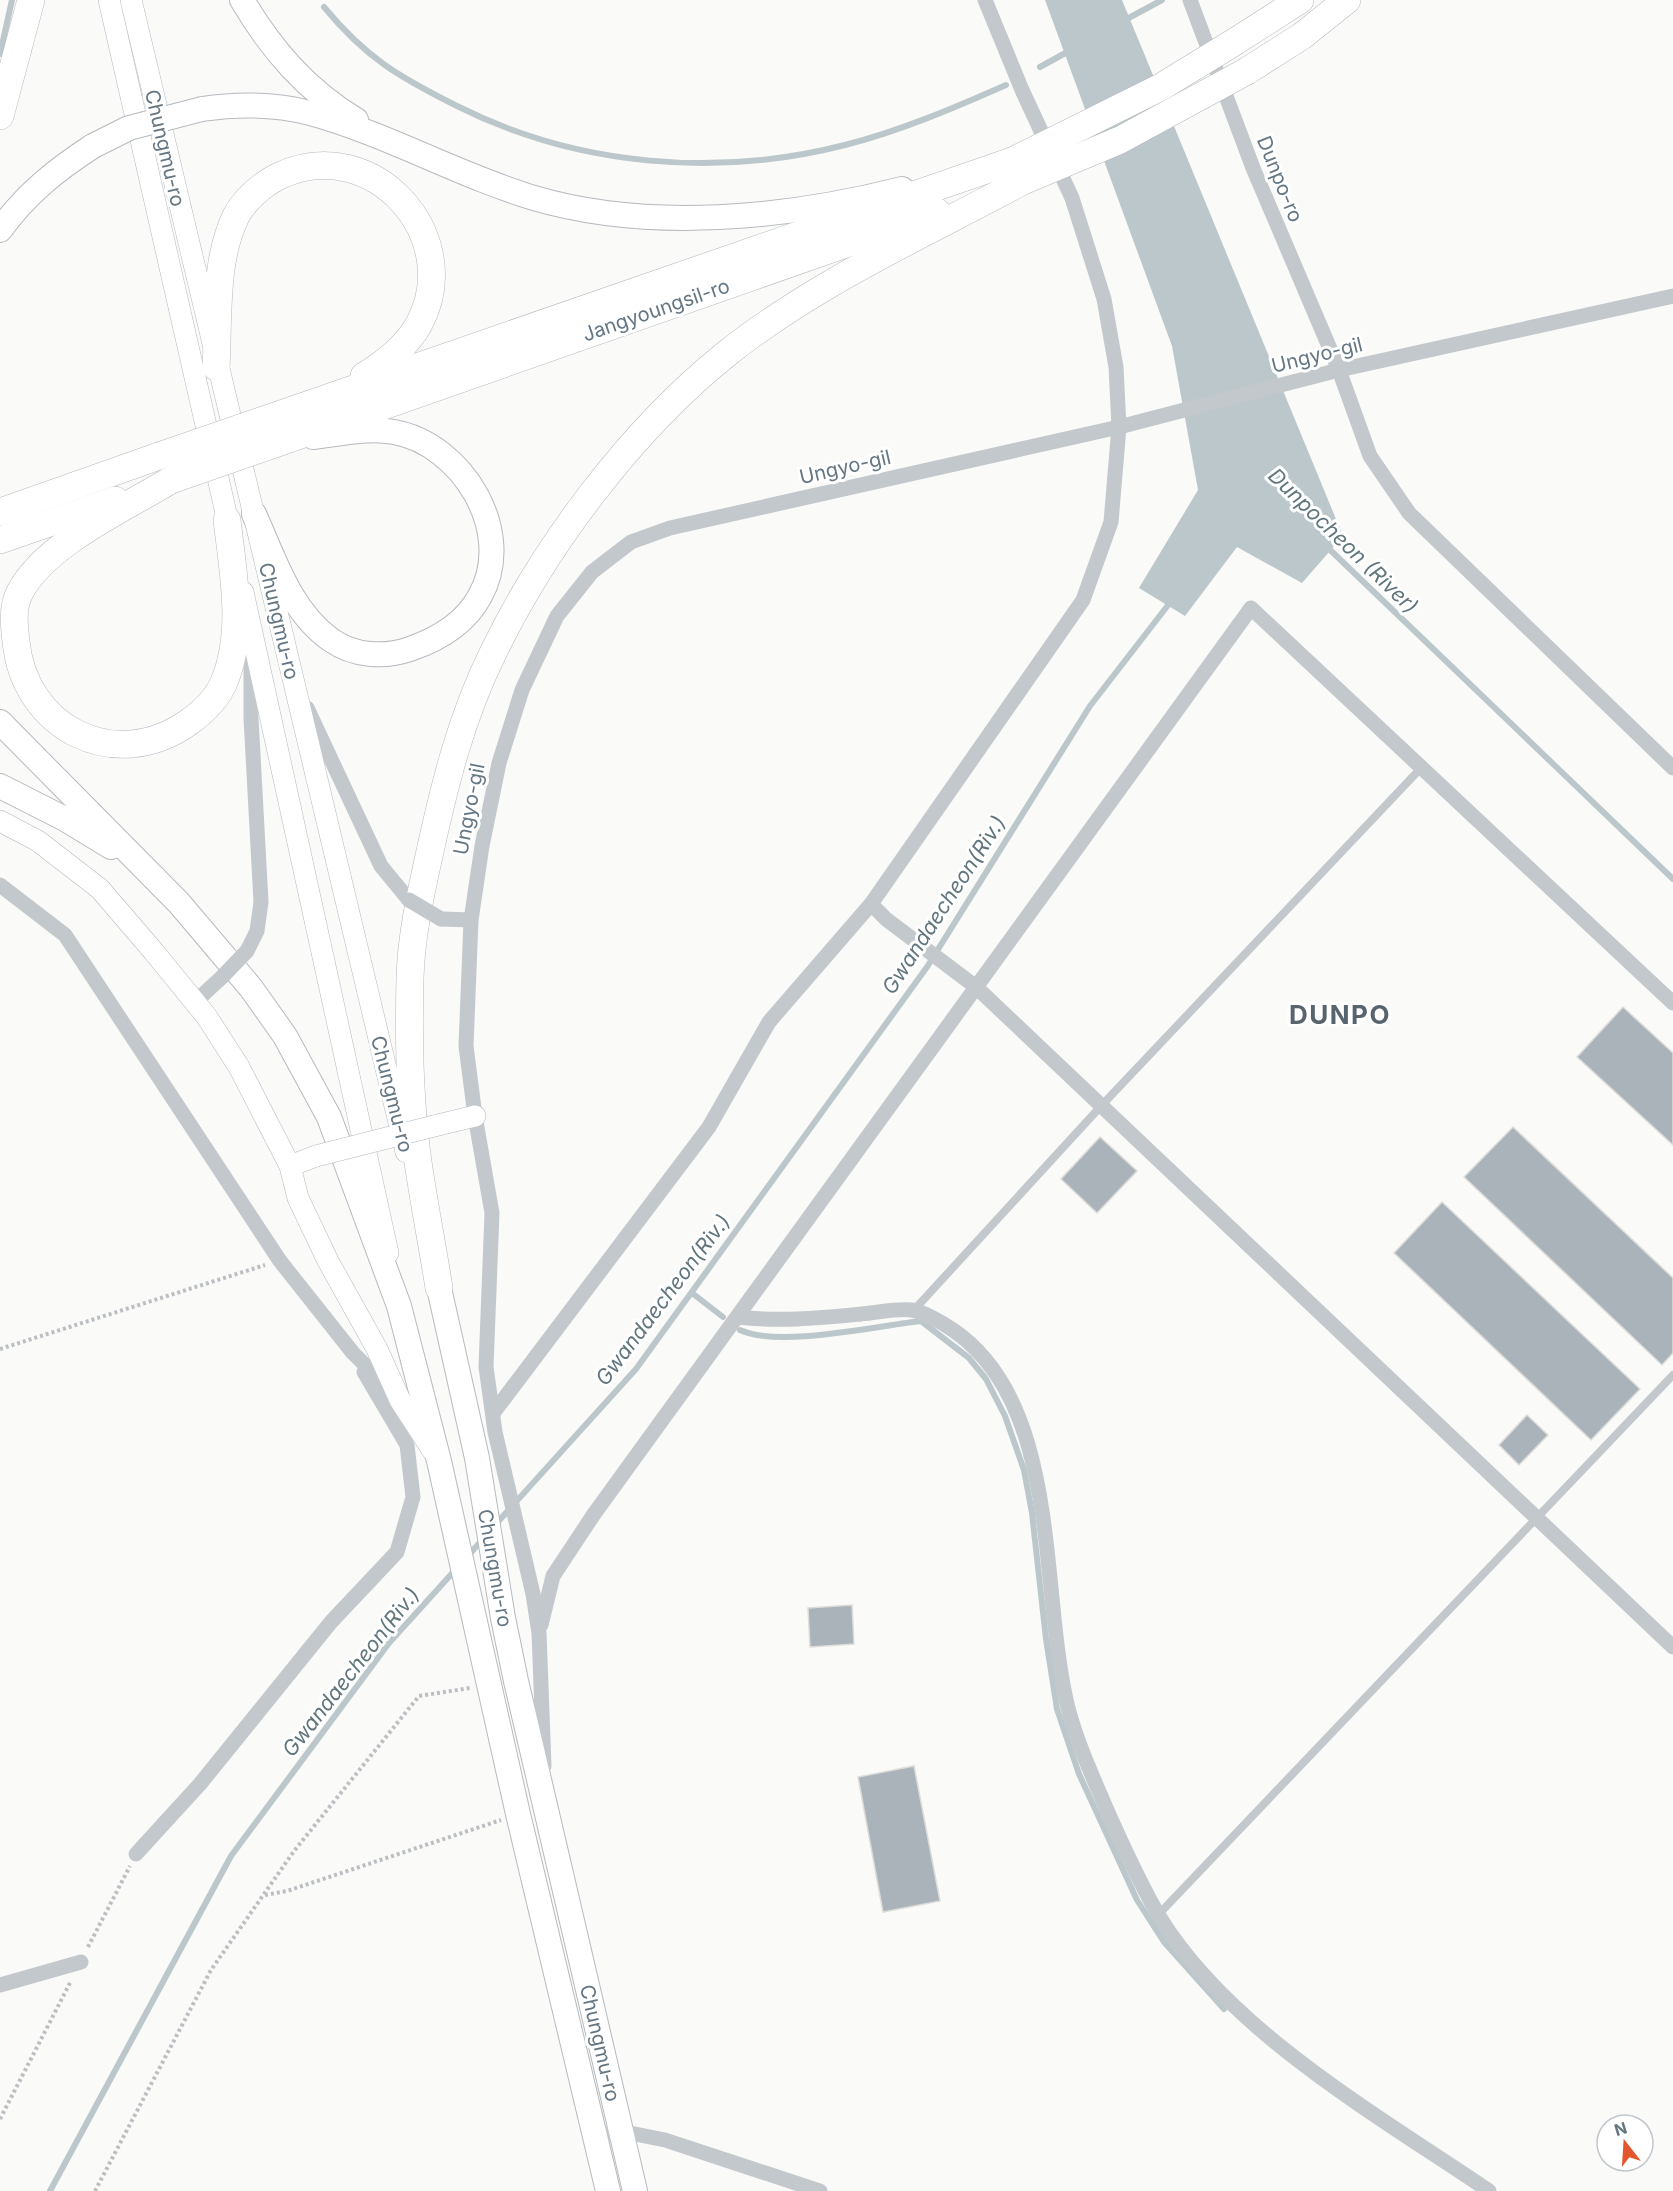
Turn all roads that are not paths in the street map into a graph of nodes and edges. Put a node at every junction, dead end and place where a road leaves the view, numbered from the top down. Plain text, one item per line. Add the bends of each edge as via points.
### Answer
1 (31, 0) edge
2 (110, 0) edge
3 (131, 0) edge
4 (242, 0) edge
5 (985, 0) edge
6 (1190, 0) edge
7 (1300, 0) edge
8 (1347, 0) edge
9 (0, 116) edge
10 (416, 152) junction
11 (1018, 171) junction
12 (0, 230) edge
13 (1673, 296) edge
14 (216, 368) junction
15 (1337, 371) junction
16 (1125, 425) junction
17 (285, 427) junction
18 (171, 480) junction
19 (0, 512) edge
20 (254, 514) junction
21 (227, 520) junction
22 (0, 540) edge
23 (251, 625) junction
24 (291, 673) junction
25 (0, 722) edge
26 (1421, 768) junction
27 (1673, 768) edge
28 (0, 786) edge
29 (0, 821) edge
30 (0, 885) edge
31 (179, 903) junction
32 (871, 904) junction
33 (471, 920) junction
34 (972, 984) junction
35 (195, 1002) junction
36 (1673, 1003) edge
37 (1102, 1105) junction
38 (475, 1116) junction
39 (290, 1166) junction
40 (439, 1288) junction
41 (399, 1305) junction
42 (914, 1310) junction
43 (738, 1317) junction
44 (353, 1353) junction
45 (1673, 1375) edge
46 (400, 1400) junction
47 (494, 1412) junction
48 (439, 1461) junction
49 (1538, 1518) junction
50 (539, 1634) junction
51 (1673, 1647) edge
52 (544, 1805) junction
53 (136, 1854) road end
54 (1158, 1915) junction
55 (81, 1962) road end
56 (0, 1985) edge
57 (620, 2131) junction
58 (594, 2137) junction
59 (608, 2191) edge
60 (635, 2191) edge
61 (820, 2191) edge
62 (1489, 2191) edge

1 - 9 highway
2 - 21 street, Chungmu-ro
3 - 14 street, Chungmu-ro
4 - 10 main road via 259,30 299,78 349,116
5 - 16 street via 1088,243 1111,332
6 - 15 street, Dunpo-ro via 1253,168
7 - 11 highway, bridge
8 - 11 highway, bridge via 1302,36 1247,71 1120,140
10 - 11 main road via 535,198 664,218 746,215
10 - 12 main road, bridge via 308,112 229,105 202,109 129,128 93,146 33,189
11 - 17 highway, Jangyoungsil-ro
11 - 40 highway via 798,303 727,354 672,402 633,445 541,566 492,653 444,784 414,922 410,977 412,1106
13 - 15 street, Ungyo-gil
14 - 17 highway via 223,261 231,229 248,200 274,179 324,164 358,170 385,184 410,211 425,241 431,271 426,309 407,341 370,372
14 - 20 street, Chungmu-ro
15 - 16 street, Ungyo-gil
15 - 27 street, Dunpo-ro via 1370,456 1409,513
16 - 32 street via 1112,522 1083,600
16 - 33 street, Ungyo-gil via 670,528 631,542 592,572 557,616 522,690 499,763
17 - 18 highway, bridge
17 - 19 highway, bridge via 159,456
17 - 20 main road via 391,431 421,441 445,456 474,490 490,534 490,565 481,596 458,624 425,644 385,655 349,649 320,630 292,596
18 - 21 highway via 66,543 43,561 19,593 14,627 20,666 34,699 62,726 99,742 144,742 182,727 214,698 224,682 234,636 234,581
18 - 22 highway
20 - 24 street, Chungmu-ro
21 - 23 street, Chungmu-ro
23 - 35 street, bridge via 251,718 261,902 257,931 246,951
23 - 41 street, Chungmu-ro
24 - 33 street, bridge via 381,866 409,900 441,919
24 - 40 street, Chungmu-ro
25 - 31 main road
26 - 34 street via 1251,608
26 - 36 street
26 - 37 lane
28 - 31 main road via 108,844
29 - 35 street via 38,841 100,889
30 - 44 street via 65,934 280,1261
31 - 41 main road via 251,988 310,1079 334,1128
32 - 34 street
32 - 47 street via 769,1022 709,1128
33 - 38 street, Ungyo-gil via 466,1046
34 - 37 street
34 - 43 street
35 - 39 street via 239,1067
37 - 42 lane
37 - 49 street
38 - 39 street, bridge
38 - 47 street, Ungyo-gil via 492,1213 486,1367
39 - 46 street via 298,1198
40 - 52 main road, Chungmu-ro via 477,1458 503,1618
41 - 48 main road, Chungmu-ro
42 - 43 street via 776,1322
42 - 54 street via 952,1329 978,1351 997,1372 1012,1404 1040,1492 1068,1708 1092,1777
43 - 50 street via 553,1576
44 - 46 street
44 - 53 street via 407,1445 413,1497 397,1552 332,1622 200,1784
45 - 49 lane
46 - 48 street
47 - 50 street, Ungyo-gil
48 - 58 main road, Chungmu-ro
49 - 51 street
49 - 54 lane
50 - 52 street
52 - 57 main road, Chungmu-ro
54 - 62 street via 1182,1950 1240,2011 1315,2073
55 - 56 street
57 - 58 street
57 - 60 main road, Chungmu-ro
57 - 61 street via 665,2140
58 - 59 main road, Chungmu-ro

